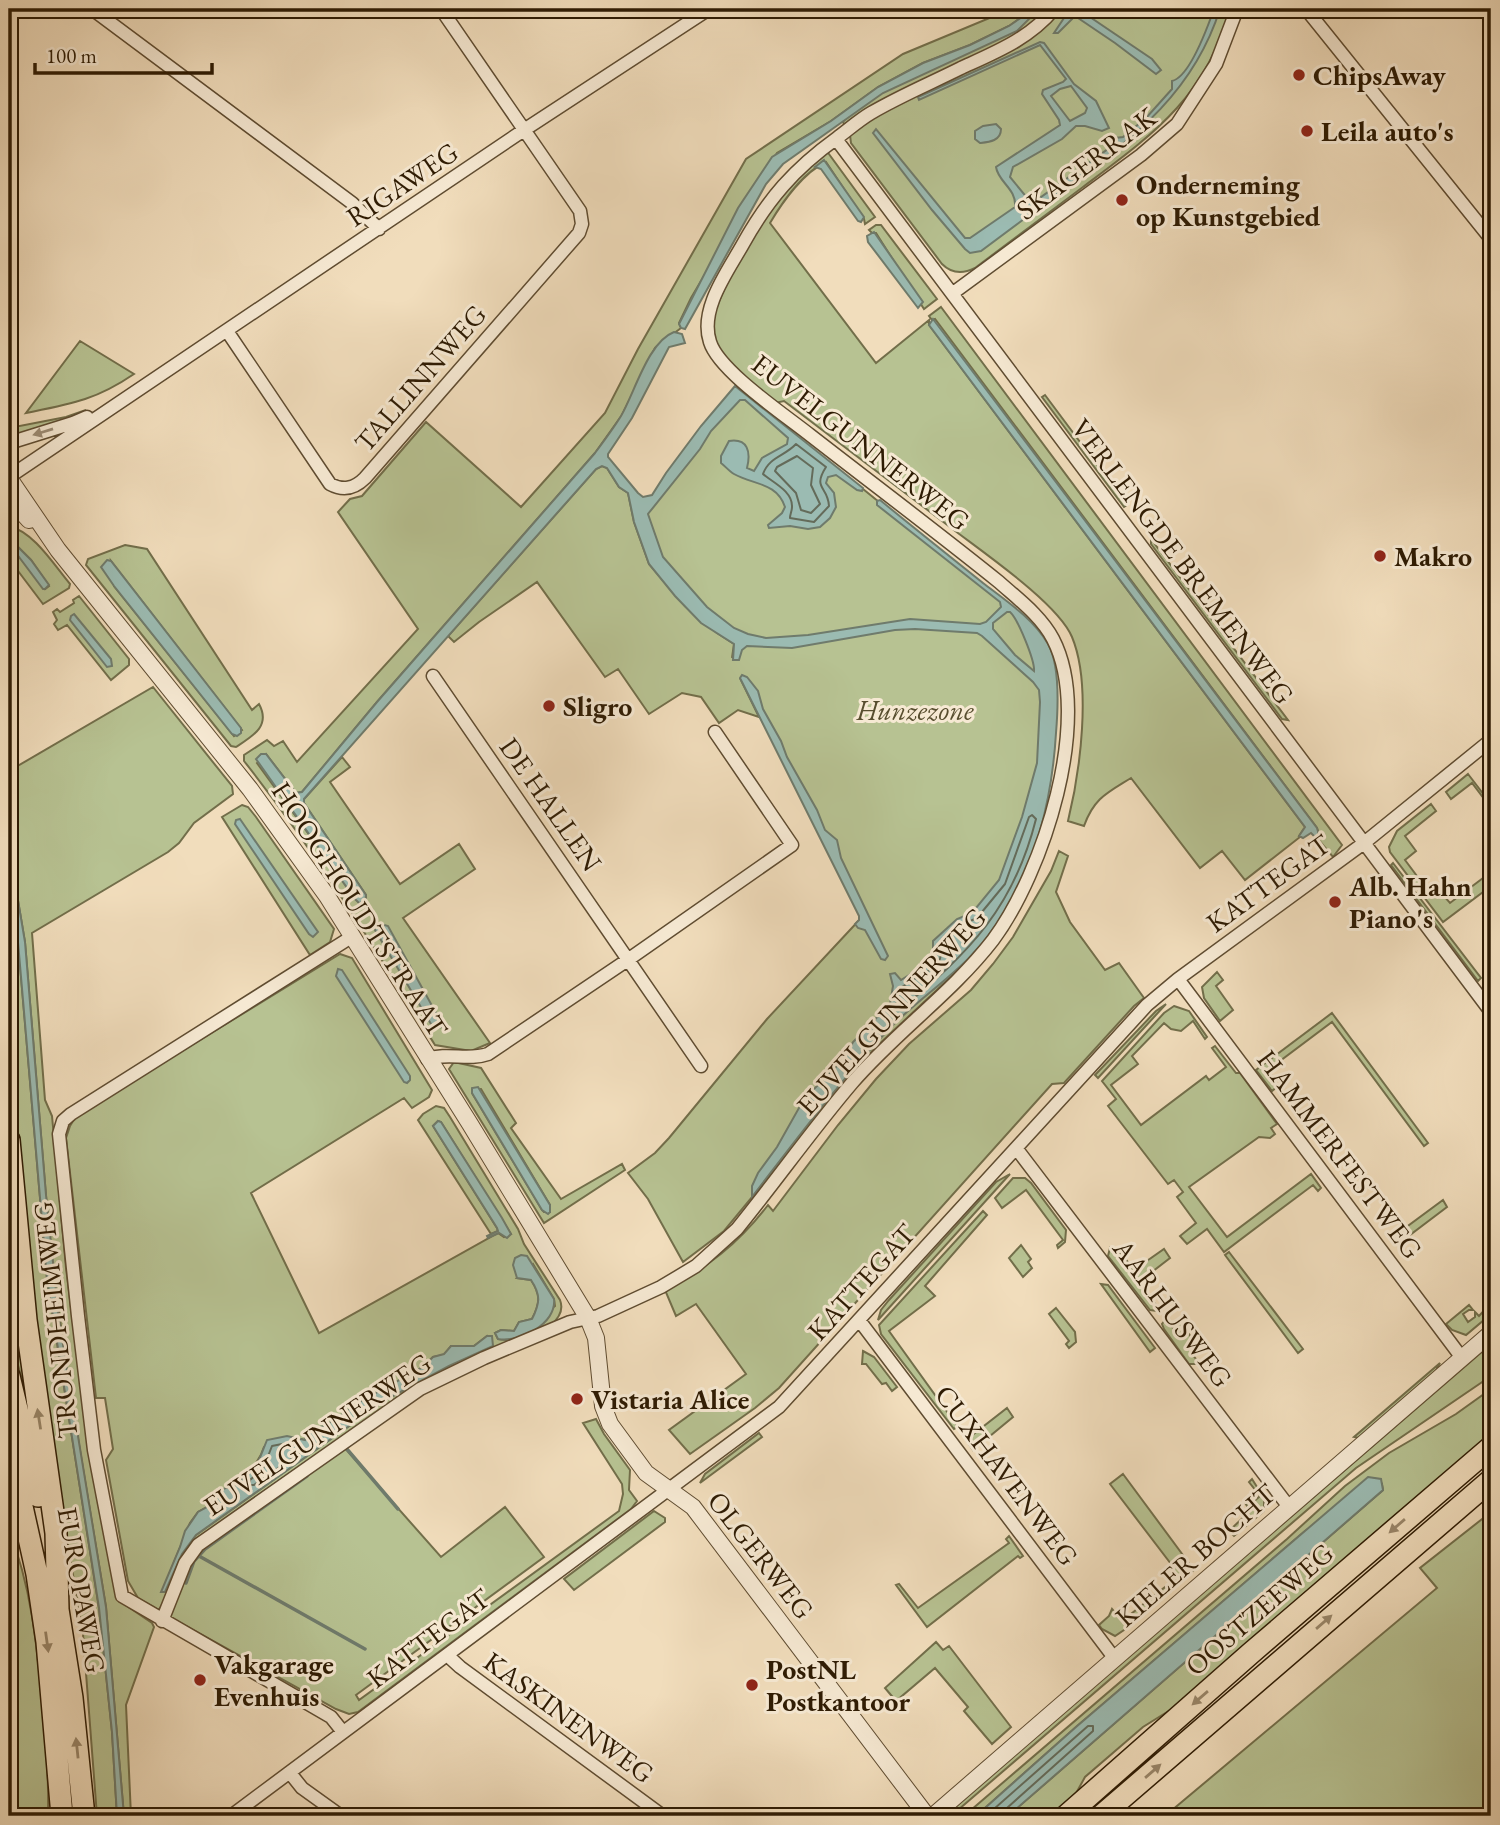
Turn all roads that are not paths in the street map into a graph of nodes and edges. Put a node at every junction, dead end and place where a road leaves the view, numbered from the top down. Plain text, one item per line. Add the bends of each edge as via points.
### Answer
1 (92, 9) edge
2 (441, 9) edge
3 (709, 9) edge
4 (1054, 9) edge
5 (1237, 9) edge
6 (1307, 9) edge
7 (524, 130) junction
8 (836, 139) junction
9 (379, 229) junction
10 (1491, 239) edge
11 (953, 293) junction
12 (227, 331) junction
13 (122, 400) junction
14 (9, 443) edge
15 (9, 478) edge
16 (9, 498) edge
17 (58, 550) junction
18 (433, 676) dead end
19 (715, 732) dead end
20 (1491, 740) edge
21 (1364, 843) junction
22 (353, 936) junction
23 (629, 960) junction
24 (1178, 979) junction
25 (1491, 1012) edge
26 (427, 1059) junction
27 (701, 1066) dead end
28 (9, 1140) edge
29 (1016, 1148) junction
30 (588, 1318) junction
31 (859, 1320) junction
32 (1491, 1333) edge
33 (1462, 1358) junction
34 (9, 1376) edge
35 (1491, 1447) edge
36 (9, 1448) edge
37 (1491, 1480) edge
38 (670, 1490) junction
39 (1289, 1507) junction
40 (9, 1516) edge
41 (37, 1574) junction
42 (58, 1609) junction
43 (162, 1621) junction
44 (447, 1655) junction
45 (1115, 1659) junction
46 (342, 1732) junction
47 (290, 1773) junction
48 (62, 1816) edge
49 (84, 1816) edge
50 (232, 1816) edge
51 (341, 1816) edge
52 (663, 1816) edge
53 (927, 1816) edge
54 (933, 1816) edge
55 (1066, 1816) edge
56 (1101, 1816) edge

1 - 9 street via 352,202
2 - 7 street
3 - 7 street, RIGAWEG
4 - 8 street, EUVELGUNNERWEG via 1021,38 868,115
5 - 11 street, SKAGERRAK via 1216,64 1177,124
6 - 10 street
7 - 9 street, RIGAWEG
7 - 12 street, TALLINNWEG via 580,211 579,233 357,485 341,488 330,484
8 - 11 street, VERLENGDE BREMENWEG
8 - 30 street, EUVELGUNNERWEG via 796,170 758,217 710,310 710,343 736,375 999,582 1046,627 1061,661 1066,696 1059,787 1027,883 992,940 851,1084 737,1229 682,1275
9 - 12 street, RIGAWEG
11 - 21 street, VERLENGDE BREMENWEG
12 - 13 street, RIGAWEG
13 -> 14 street, RIGAWEG via 73,424
13 - 15 street, RIGAWEG
15 - 17 street, HOOGHOUDTSTRAAT
16 - 17 street, HOOGHOUDTSTRAAT
17 - 22 street, HOOGHOUDTSTRAAT via 257,798
18 - 23 street, DE HALLEN
19 - 23 street via 792,845
20 - 21 street, KATTEGAT
21 - 24 street, KATTEGAT
21 - 25 street, VERLENGDE BREMENWEG
22 - 26 street, HOOGHOUDTSTRAAT
22 - 43 street, TRONDHEIMWEG via 71,1114 59,1134 94,1450 122,1596
23 - 26 street via 488,1054
23 - 27 street, DE HALLEN
24 - 29 street, KATTEGAT via 1122,1031
24 - 33 street, HAMMERFESTWEG
26 - 30 street, HOOGHOUDTSTRAAT
42 -> 28 highway via 57,1533 26,1320
29 - 31 street, KATTEGAT
29 - 39 street, AARHUSWEG
30 - 38 street, OLGERWEG via 596,1338 606,1415 641,1468
30 - 43 street, EUVELGUNNERWEG via 484,1357 420,1389 215,1531 185,1563
31 - 38 street, KATTEGAT via 779,1407
31 - 45 street, CUXHAVENWEG
32 - 33 street, KIELER BOCHT
33 - 39 street, KIELER BOCHT
34 - 42 highway, EUROPAWEG via 41,1509
35 -> 55 highway, OOSTZEEWEG
36 - 41 highway, EUROPAWEG
56 -> 37 highway, OOSTZEEWEG
38 - 44 street, KATTEGAT
38 - 53 street, OLGERWEG via 694,1507
39 - 45 street, KIELER BOCHT
40 - 41 highway
41 -> 48 highway, EUROPAWEG
49 -> 42 highway, EUROPAWEG
43 - 46 street, TRONDHEIMWEG via 331,1717
44 - 46 street, KATTEGAT
44 - 52 street, KASKINENWEG
45 - 54 street, KIELER BOCHT
46 - 47 street, KATTEGAT
47 - 50 street, KATTEGAT
47 - 51 street via 302,1788

